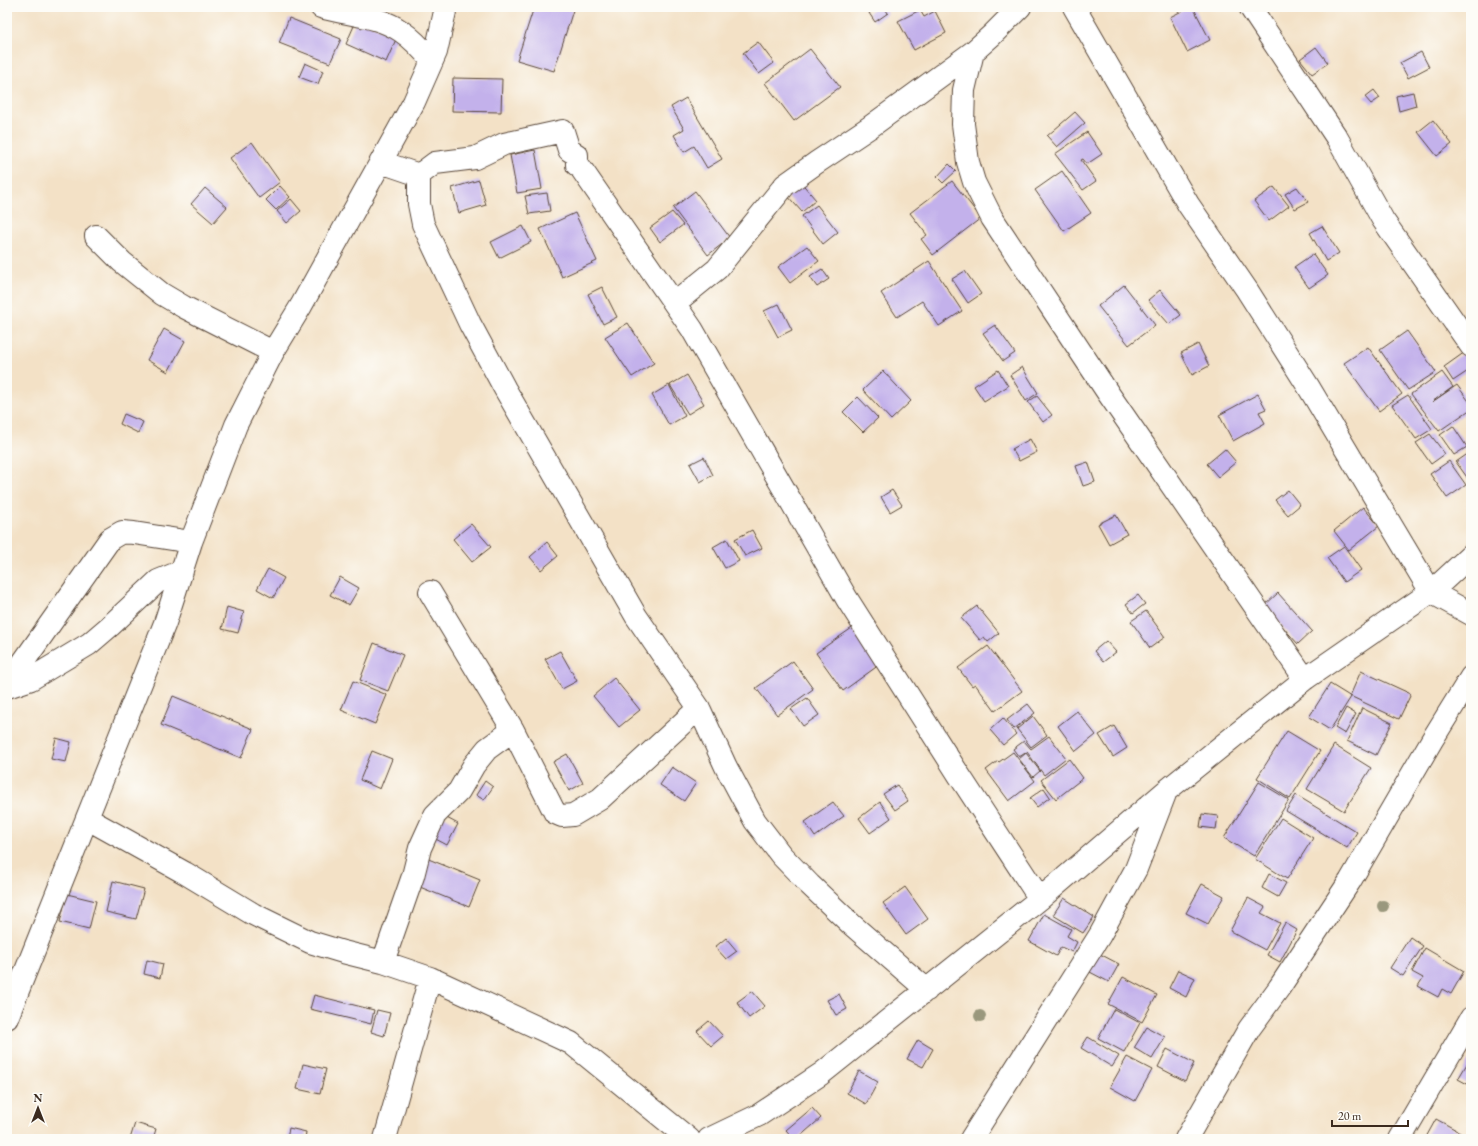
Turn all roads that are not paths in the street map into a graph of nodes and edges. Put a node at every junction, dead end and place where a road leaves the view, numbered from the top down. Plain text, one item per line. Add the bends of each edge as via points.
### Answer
1 (321, 7) edge
2 (446, 7) edge
3 (1020, 7) edge
4 (1074, 7) edge
5 (1250, 7) edge
6 (973, 52) junction
7 (432, 61) junction
8 (381, 162) junction
9 (418, 175) junction
10 (96, 236) dead end
11 (675, 303) junction
12 (1471, 346) edge
13 (273, 352) junction
14 (191, 542) junction
15 (1471, 555) edge
16 (182, 571) junction
17 (430, 592) dead end
18 (1431, 592) junction
19 (1471, 614) edge
20 (1471, 677) edge
21 (1305, 679) junction
22 (7, 686) edge
23 (699, 708) junction
24 (513, 730) junction
25 (1166, 792) junction
26 (88, 819) junction
27 (1040, 899) junction
28 (383, 962) junction
29 (430, 978) junction
30 (927, 990) junction
31 (9, 1010) edge
32 (1471, 1018) edge
33 (385, 1139) edge
34 (689, 1139) edge
35 (709, 1139) edge
36 (971, 1139) edge
37 (1186, 1139) edge
38 (1400, 1139) edge

1 - 7 street via 378,20 401,30
2 - 7 street
3 - 6 street
4 - 18 street via 1188,204 1308,386
5 - 12 street via 1337,138 1383,220
6 - 11 street via 786,185 717,268
6 - 21 street via 964,90 963,124 968,162 974,182 992,218 1108,393
7 - 8 street via 414,102
8 - 9 street
8 - 13 street
9 - 11 street via 435,163 475,158 504,144 563,131 569,150 577,155 577,165
9 - 23 street via 423,224 470,324 508,396 636,616
10 - 13 street via 122,262 162,294
11 - 27 street via 847,599
13 - 14 street via 236,425
14 - 16 street
14 - 22 street via 122,532 110,539
15 - 18 street
16 - 22 street via 158,581 89,644 31,679
16 - 26 street via 165,623
17 - 24 street
18 - 19 street
18 - 21 street
20 - 37 street via 1350,880 1249,1029
21 - 25 street
23 - 24 street via 600,799 573,815 562,816 555,813
23 - 30 street via 726,767 755,821 781,855 851,924
24 - 28 street via 487,749 474,765 459,792 435,815 420,848 414,876
25 - 27 street
25 - 36 street via 1136,869 1100,934
26 - 28 street via 253,914 310,942
26 - 31 street
27 - 30 street
28 - 29 street
29 - 33 street
29 - 34 street via 571,1043
30 - 35 street via 821,1074 759,1115
32 - 38 street

